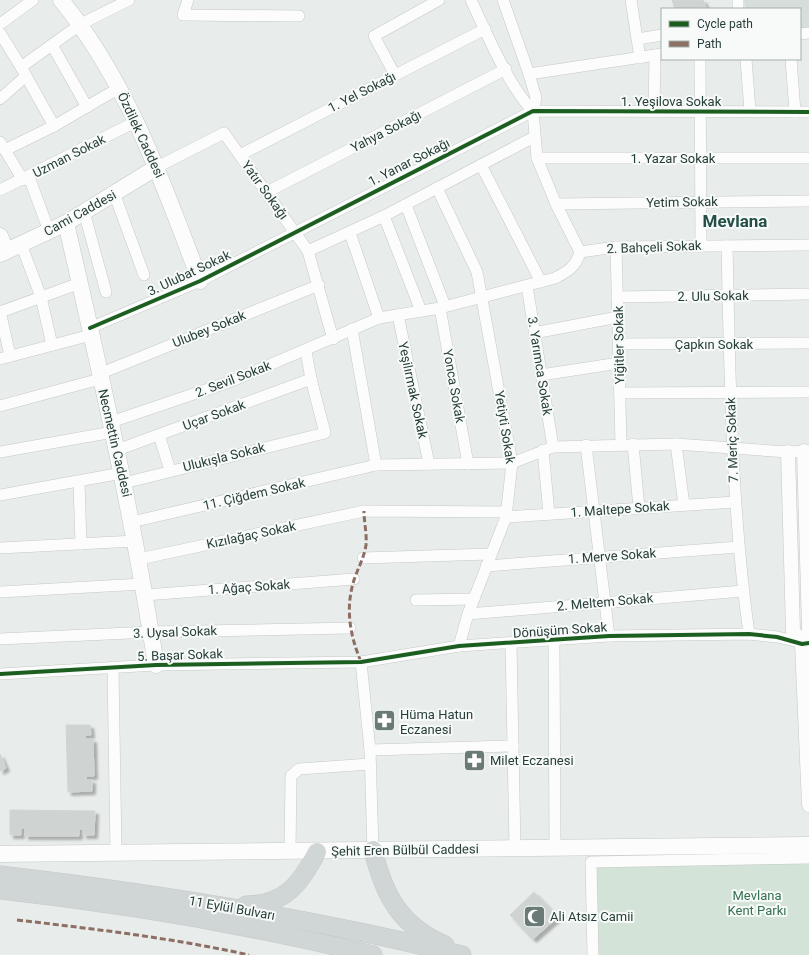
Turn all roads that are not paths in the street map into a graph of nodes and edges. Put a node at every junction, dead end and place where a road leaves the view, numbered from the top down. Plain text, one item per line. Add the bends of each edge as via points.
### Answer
1 (33, 0) edge
2 (61, 0) edge
3 (129, 0) edge
4 (188, 0) edge
5 (439, 0) edge
6 (471, 0) edge
7 (503, 0) edge
8 (631, 0) edge
9 (299, 16) dead end
10 (0, 24) edge
11 (81, 24) junction
12 (485, 29) junction
13 (0, 33) edge
14 (661, 35) edge
15 (638, 39) junction
16 (52, 46) junction
17 (658, 55) edge
18 (640, 58) junction
19 (700, 60) edge
20 (746, 60) edge
21 (791, 60) edge
22 (506, 69) junction
23 (24, 72) junction
24 (529, 74) junction
25 (395, 75) junction
26 (119, 88) junction
27 (0, 99) edge
28 (87, 107) junction
29 (533, 111) junction
30 (654, 111) junction
31 (700, 112) junction
32 (750, 112) junction
33 (794, 112) junction
34 (809, 112) edge
35 (137, 121) junction
36 (54, 126) junction
37 (534, 136) junction
38 (2, 146) edge
39 (240, 155) junction
40 (537, 158) junction
41 (700, 158) junction
42 (809, 158) edge
43 (481, 165) junction
44 (157, 167) junction
45 (26, 178) junction
46 (437, 188) junction
47 (0, 190) edge
48 (267, 192) junction
49 (114, 193) junction
50 (809, 201) edge
51 (701, 202) junction
52 (556, 204) junction
53 (406, 205) junction
54 (84, 212) junction
55 (384, 216) junction
56 (66, 223) junction
57 (50, 230) junction
58 (294, 231) junction
59 (350, 233) junction
60 (0, 236) edge
61 (21, 244) junction
62 (809, 245) edge
63 (701, 246) junction
64 (727, 246) junction
65 (616, 247) junction
66 (308, 251) junction
67 (3, 252) edge
68 (580, 252) junction
69 (144, 275) dead end
70 (200, 281) junction
71 (541, 282) junction
72 (80, 283) junction
73 (319, 285) junction
74 (527, 286) junction
75 (106, 292) dead end
76 (809, 294) edge
77 (482, 296) junction
78 (728, 296) junction
79 (41, 297) junction
80 (617, 297) junction
81 (443, 307) junction
82 (421, 311) junction
83 (0, 312) edge
84 (398, 315) junction
85 (618, 317) junction
86 (379, 318) junction
87 (352, 329) junction
88 (90, 331) junction
89 (534, 333) junction
90 (333, 339) junction
91 (809, 343) edge
92 (619, 344) junction
93 (729, 344) junction
94 (52, 345) junction
95 (306, 351) junction
96 (5, 358) edge
97 (619, 363) junction
98 (541, 375) junction
99 (100, 376) junction
100 (311, 379) junction
101 (809, 392) edge
102 (620, 393) junction
103 (730, 393) junction
104 (0, 406) edge
105 (112, 427) junction
106 (159, 435) junction
107 (621, 444) junction
108 (633, 444) junction
109 (676, 444) junction
110 (586, 445) junction
111 (732, 447) junction
112 (548, 448) junction
113 (118, 450) junction
114 (806, 451) edge
115 (0, 452) edge
116 (788, 452) junction
117 (512, 463) junction
118 (429, 464) junction
119 (468, 464) junction
120 (376, 465) junction
121 (170, 470) junction
122 (123, 478) junction
123 (79, 482) junction
124 (0, 495) edge
125 (735, 502) junction
126 (684, 505) junction
127 (639, 508) junction
128 (594, 511) junction
129 (507, 514) junction
130 (550, 514) junction
131 (132, 522) junction
132 (135, 541) junction
133 (81, 544) junction
134 (739, 547) junction
135 (0, 548) edge
136 (490, 554) junction
137 (363, 558) dead end
138 (600, 558) junction
139 (139, 559) junction
140 (486, 566) junction
141 (354, 579) dead end
142 (144, 590) junction
143 (743, 591) junction
144 (0, 592) edge
145 (474, 599) junction
146 (416, 600) dead end
147 (605, 601) junction
148 (468, 614) junction
149 (350, 628) dead end
150 (809, 629) edge
151 (151, 632) junction
152 (749, 634) junction
153 (609, 636) junction
154 (0, 639) edge
155 (554, 640) junction
156 (510, 643) junction
157 (806, 643) edge
158 (459, 646) junction
159 (361, 662) junction
160 (156, 665) junction
161 (113, 667) junction
162 (0, 674) edge
163 (513, 746) junction
164 (370, 750) junction
165 (370, 764) junction
166 (809, 805) edge
167 (809, 845) edge
168 (515, 848) junction
169 (555, 848) junction
170 (373, 850) junction
171 (290, 852) junction
172 (317, 852) junction
173 (116, 853) junction
174 (0, 854) edge
175 (809, 858) edge
176 (0, 875) edge
177 (0, 890) edge
178 (212, 905) junction
179 (373, 955) edge
180 (462, 955) edge
181 (470, 955) edge
182 (593, 955) edge

1 - 10 street
2 - 11 main road, Özdilek Caddesi
3 - 11 street
4 - 9 street via 183,15
5 - 25 street via 374,36
6 - 12 street
7 - 24 street
8 - 15 street
11 - 16 street
11 - 26 main road, Özdilek Caddesi
12 - 22 street
12 - 25 street, 1. Yel Sokağı
13 - 23 street
14 - 15 street
15 - 18 street
16 - 23 street
16 - 28 street
17 - 18 street
17 - 30 street
18 - 24 street
19 - 31 street
20 - 32 street
21 - 33 street
22 - 29 street via 524,102
22 - 48 street, Yahya Sokağı
23 - 27 street
23 - 36 street
24 - 29 street via 536,98
25 - 39 street, 1. Yel Sokağı
26 - 28 street
26 - 35 main road, Özdilek Caddesi
28 - 36 street
29 - 30 street, 1. Yeşilova Sokak
29 - 37 street
29 - 58 street, 1. Yanar Sokağı
30 - 31 street, 1. Yeşilova Sokak
31 - 32 street, 1. Yeşilova Sokak
31 - 41 street
32 - 33 street, 1. Yeşilova Sokak
33 - 34 street, 1. Yeşilova Sokak
35 - 44 main road, Özdilek Caddesi
35 - 45 street, Uzman Sokak
36 - 38 street
37 - 40 street
37 - 43 street
38 - 45 street
39 - 44 street, Yatır Sokağı via 224,132
39 - 48 street, Yatır Sokağı
40 - 41 street, 1. Yazar Sokak
40 - 52 street
41 - 42 street, 1. Yazar Sokak
41 - 51 street
43 - 46 street
43 - 71 street
44 - 49 main road, Cami Caddesi
44 - 70 main road, Özdilek Caddesi
45 - 47 street, Uzman Sokak
45 - 57 street
46 - 53 street
46 - 77 street, Yetiyti Sokak via 477,272
48 - 58 street, Yatır Sokağı
49 - 54 main road, Cami Caddesi
49 - 69 street
50 - 51 street, Yetim Sokak
51 - 52 street, Yetim Sokak
51 - 63 street
52 - 68 street
53 - 55 street
53 - 81 street, Yonca Sokak
54 - 56 main road, Cami Caddesi
54 - 75 street
55 - 59 street
55 - 82 street
56 - 57 main road, Cami Caddesi
56 - 72 main road, Necmettin Caddesi
57 - 61 main road, Cami Caddesi
58 - 66 street, Yatır Sokağı
58 - 70 street, 3. Ulubat Sokak
59 - 66 street
59 - 86 street
60 - 67 main road
61 - 67 main road, Cami Caddesi
61 - 79 street
62 - 64 street, 2. Bahçeli Sokak
63 - 64 street, 2. Bahçeli Sokak
63 - 65 street, 2. Bahçeli Sokak
64 - 78 street, 7. Meriç Sokak
65 - 68 street, 2. Bahçeli Sokak
65 - 80 street, Yiğitler Sokak
66 - 73 street, Yatır Sokağı
68 - 71 street via 578,261 567,271
70 - 88 street, 3. Ulubat Sokak
71 - 74 street
72 - 79 street
72 - 88 main road, Necmettin Caddesi
73 - 90 street, Yatır Sokağı
73 - 99 street, Ulubey Sokak
74 - 77 street
74 - 89 street, 3. Yarımca Sokak
76 - 78 street, 2. Ulu Sokak
77 - 81 street
77 - 117 street, Yetiyti Sokak
78 - 80 street, 2. Ulu Sokak
78 - 93 street, 7. Meriç Sokak
79 - 83 street
79 - 94 street
80 - 85 street, Yiğitler Sokak
81 - 82 street
81 - 119 street, Yonca Sokak
82 - 84 street
83 - 96 street
84 - 86 street
84 - 118 street, Yeşilırmak Sokak
85 - 89 street
85 - 92 street, Yiğitler Sokak
86 - 87 street
87 - 90 street, 2. Sevil Sokak
87 - 120 street
88 - 94 street, 3. Ulubat Sokak
88 - 99 main road, Necmettin Caddesi
89 - 98 street, 3. Yarımca Sokak
90 - 95 street, 2. Sevil Sokak
91 - 93 street, Çapkın Sokak
92 - 93 street, Çapkın Sokak
92 - 97 street, Yiğitler Sokak
93 - 103 street, 7. Meriç Sokak
94 - 96 street, 3. Ulubat Sokak
95 - 100 street
95 - 105 street, 2. Sevil Sokak
97 - 98 street
97 - 102 street, Yiğitler Sokak
98 - 112 street, 3. Yarımca Sokak
99 - 104 street, Ulubey Sokak
99 - 105 main road, Necmettin Caddesi
100 - 106 street, Uçar Sokak
100 - 121 street, Ulukışla Sokak via 325,433
101 - 103 street
102 - 103 street
102 - 107 street, Yiğitler Sokak
103 - 111 street, 7. Meriç Sokak
105 - 113 main road, Necmettin Caddesi
105 - 115 street, 2. Sevil Sokak
106 - 113 street, Uçar Sokak
106 - 121 street
107 - 108 street
107 - 110 street
108 - 109 street
108 - 127 street
109 - 111 street
109 - 126 street
110 - 112 street
110 - 128 street
111 - 116 street
111 - 125 street, 7. Meriç Sokak
112 - 117 street
112 - 130 street, 3. Yarımca Sokak
113 - 122 main road, Necmettin Caddesi
114 - 116 street
114 - 150 street
116 - 157 street via 792,631
117 - 119 street, 11. Çiğdem Sokak
117 - 129 street, Yetiyti Sokak
118 - 119 street, 11. Çiğdem Sokak
118 - 120 street, 11. Çiğdem Sokak
120 - 131 street, 11. Çiğdem Sokak
121 - 122 street, Ulukışla Sokak
122 - 123 street, Ulukışla Sokak
122 - 131 main road, Necmettin Caddesi
123 - 124 street, Ulukışla Sokak
123 - 133 street
125 - 126 street, 1. Maltepe Sokak
125 - 134 street, 7. Meriç Sokak
126 - 127 street, 1. Maltepe Sokak
127 - 128 street, 1. Maltepe Sokak
128 - 130 street, 1. Maltepe Sokak
128 - 138 street
129 - 130 street, 1. Maltepe Sokak
129 - 136 street, Yetiyti Sokak
129 - 139 street, Kızılağaç Sokak via 364,511
131 - 132 main road, Necmettin Caddesi
132 - 133 street
132 - 139 main road, Necmettin Caddesi
133 - 135 street
134 - 138 street, 1. Merve Sokak
134 - 143 street, 7. Meriç Sokak
136 - 137 street
136 - 140 street, Yetiyti Sokak
138 - 140 street, 1. Merve Sokak
138 - 147 street
139 - 142 main road, Necmettin Caddesi
140 - 145 street, Yetiyti Sokak
141 - 142 street, 1. Ağaç Sokak
142 - 144 street, 1. Ağaç Sokak
142 - 151 main road, Necmettin Caddesi
143 - 147 street, 2. Meltem Sokak
143 - 152 street, 7. Meriç Sokak
145 - 146 street
145 - 148 street, Yetiyti Sokak
147 - 148 street, 2. Meltem Sokak
147 - 153 street
148 - 158 street, Yetiyti Sokak
149 - 151 street, 3. Uysal Sokak
150 - 157 street
151 - 154 street, 3. Uysal Sokak
151 - 160 main road, Necmettin Caddesi
152 - 153 street, Dönüşüm Sokak
152 - 157 street, Dönüşüm Sokak via 777,636
153 - 155 street, Dönüşüm Sokak
155 - 156 street, Dönüşüm Sokak
155 - 169 street
156 - 158 street, Dönüşüm Sokak
156 - 163 street
157 - 166 street
158 - 159 street, Dönüşüm Sokak
159 - 160 street, 5. Başar Sokak
159 - 164 street
160 - 161 street, 5. Başar Sokak
161 - 162 street, 5. Başar Sokak
161 - 173 street
163 - 164 street
163 - 168 street
164 - 165 street
165 - 170 street
165 - 171 street via 298,769 291,776
167 - 169 main road, Şehit Eren Bülbül Caddesi
168 - 169 main road, Şehit Eren Bülbül Caddesi
168 - 170 main road, Şehit Eren Bülbül Caddesi
170 - 172 main road, Şehit Eren Bülbül Caddesi
170 - 181 main road via 380,879 389,896 411,925 439,942
171 - 172 main road, Şehit Eren Bülbül Caddesi
171 - 173 main road, Şehit Eren Bülbül Caddesi
172 - 178 main road via 297,884 273,902 256,905
173 - 174 main road, Şehit Eren Bülbül Caddesi
175 - 182 street via 591,862
176 - 178 main road, 11 Eylül Bulvarı via 156,895
177 - 179 main road, 11 Eylül Bulvarı via 165,911
178 - 180 main road, 11 Eylül Bulvarı via 393,938

